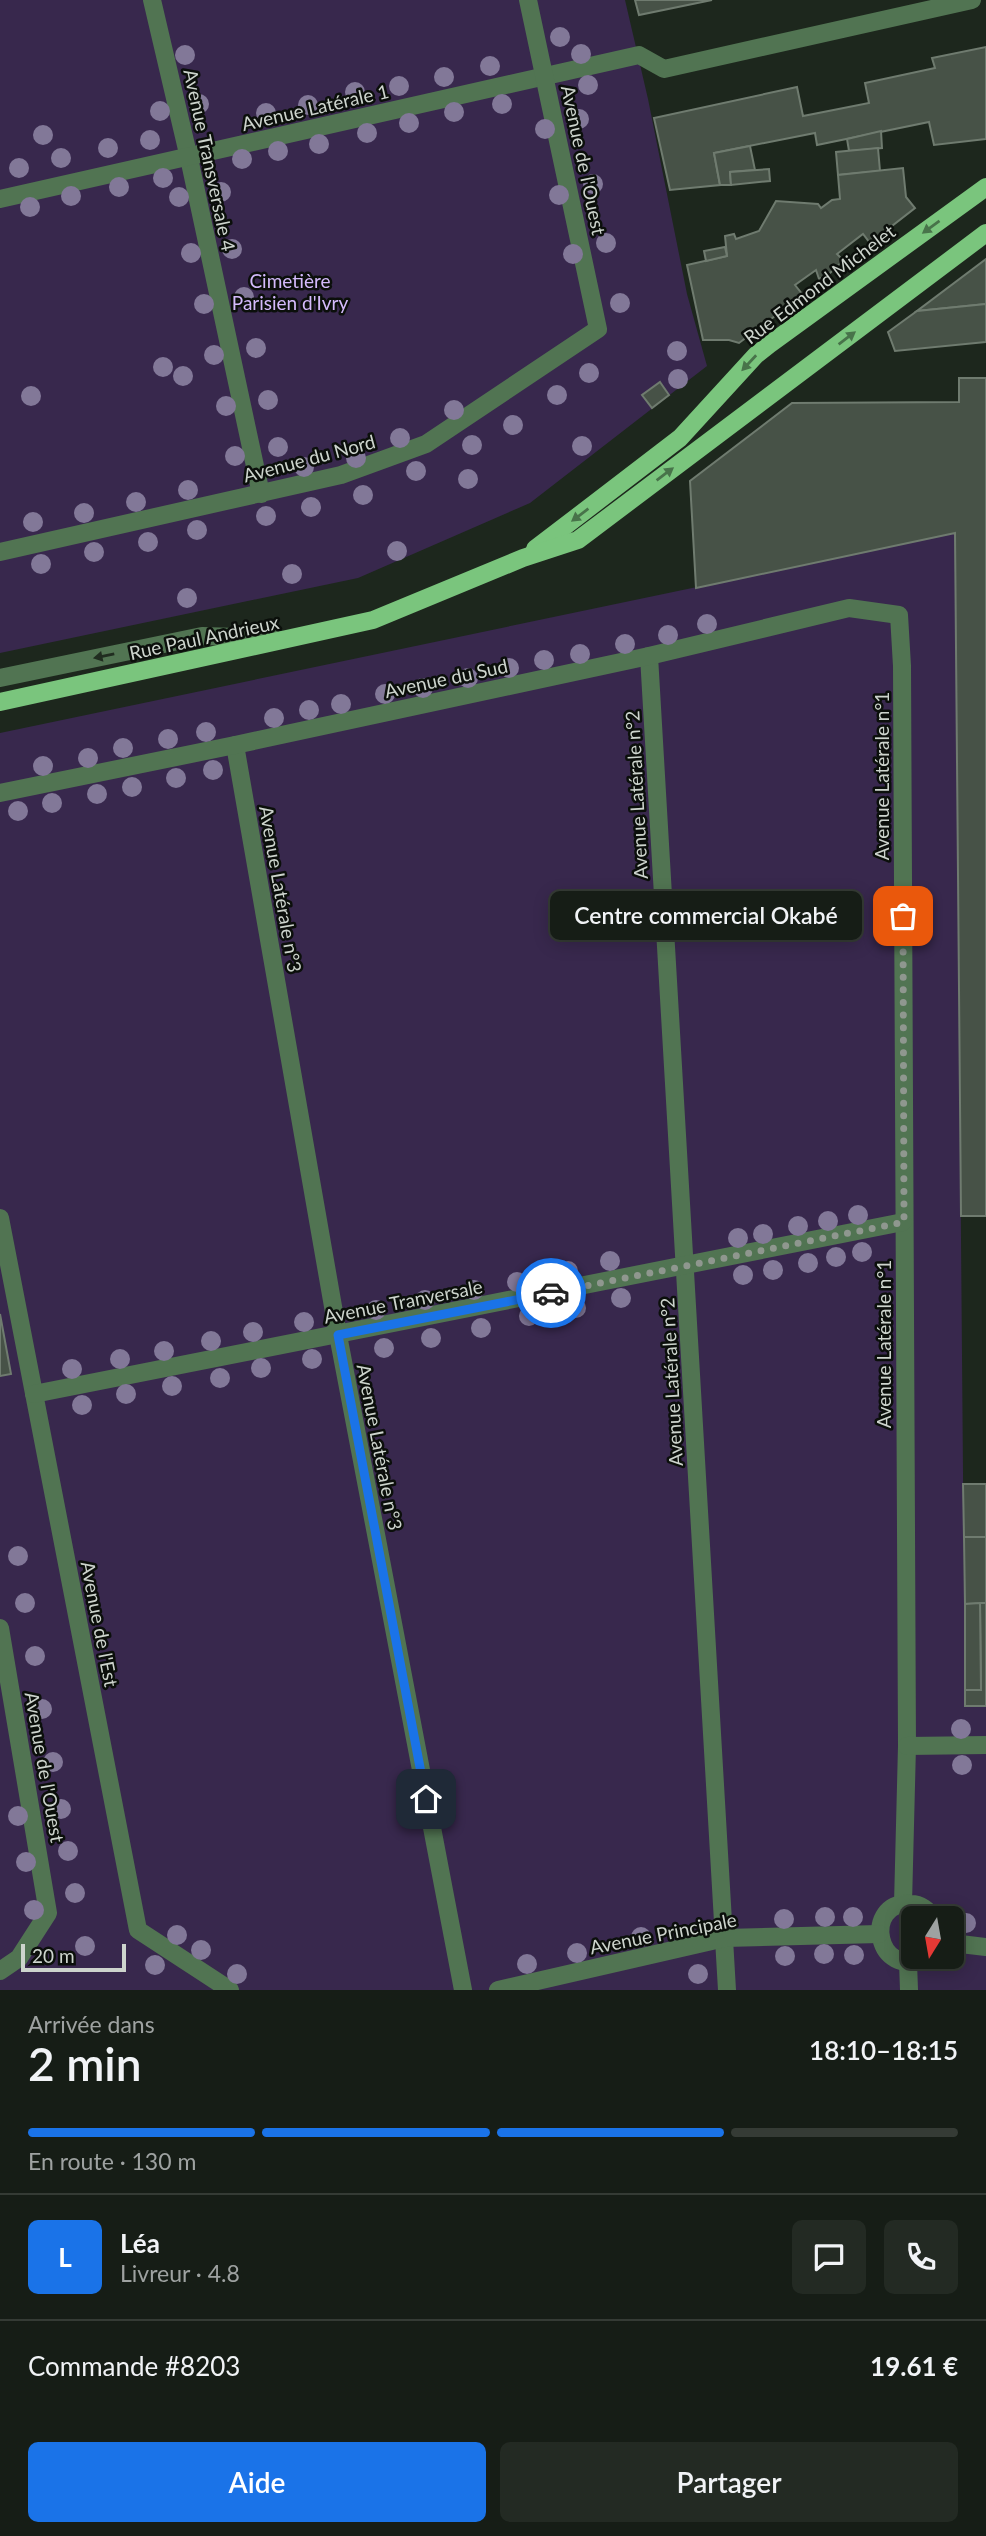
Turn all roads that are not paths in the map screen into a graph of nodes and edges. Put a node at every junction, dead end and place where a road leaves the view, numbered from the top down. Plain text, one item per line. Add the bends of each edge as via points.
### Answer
1 (152, 0) edge
2 (528, 0) edge
3 (972, 0) edge
4 (545, 76) junction
5 (189, 158) junction
6 (986, 187) edge
7 (0, 199) edge
8 (986, 233) edge
9 (598, 329) joint
10 (261, 494) junction
11 (0, 552) edge
12 (523, 558) junction
13 (899, 615) joint
14 (293, 639) junction
15 (649, 656) junction
16 (0, 678) edge
17 (0, 702) edge
18 (235, 746) junction
19 (0, 793) edge
20 (0, 1218) edge
21 (904, 1222) junction
22 (685, 1266) junction
23 (338, 1335) junction
24 (34, 1394) junction
25 (0, 1628) edge
26 (986, 1745) edge
27 (907, 1746) junction
28 (903, 1904) junction
29 (920, 1906) edge
30 (880, 1934) junction
31 (725, 1938) junction
32 (964, 1944) edge
33 (986, 1947) edge
34 (901, 1958) edge
35 (914, 1969) edge
36 (0, 1971) edge
37 (230, 1990) edge
38 (463, 1990) edge
39 (498, 1990) edge
40 (727, 1990) edge
41 (909, 1990) edge

1 - 5 street, Avenue Transversale 4
2 - 4 street, Avenue de l'Ouest
3 - 4 street, Avenue Latérale 1 via 664,69 639,55
4 - 5 street, Avenue Latérale 1
4 - 9 street, Avenue de l'Ouest
5 - 7 street, Avenue Latérale 1
5 - 10 street, Avenue Transversale 4
6 -> 12 main road, Rue Edmond Michelet via 763,349 680,438
12 -> 8 main road, Rue Edmond Michelet via 578,540
9 - 10 street, Avenue du Nord via 426,444 341,475
10 - 11 street, Avenue du Nord
12 - 14 main road, Rue Edmond Michelet via 373,620
13 - 15 street, Avenue du Sud via 849,608
13 - 21 street, Avenue Latérale n°1
14 -> 16 street, Rue Paul Andrieux via 202,636
14 - 17 main road, Rue Paul Andrieux
15 - 18 street, Avenue du Sud
15 - 22 street, Avenue Latérale n°2
18 - 19 street, Avenue du Sud
18 - 23 street, Avenue Latérale n°3
20 - 24 street, Avenue de l'Est
21 - 22 street, Avenue Tranversale
21 - 27 street, Avenue Latérale n°1
22 - 23 street, Avenue Tranversale
22 - 31 street, Avenue Latérale n°2
23 - 24 street, Avenue Tranversale
23 - 38 street, Avenue Latérale n°3
24 - 37 street, Avenue de l'Est via 138,1930
25 - 36 street, Avenue de l'Ouest via 48,1913 19,1958
26 - 27 street
27 - 28 street, Avenue Latérale n°1
28 - 29 street
28 - 30 street via 888,1911
30 - 31 street, Avenue Principale
30 - 34 street via 892,1957
31 - 39 street, Avenue Principale
31 - 40 street, Avenue Latérale n°2
32 - 33 street
35 - 41 street

